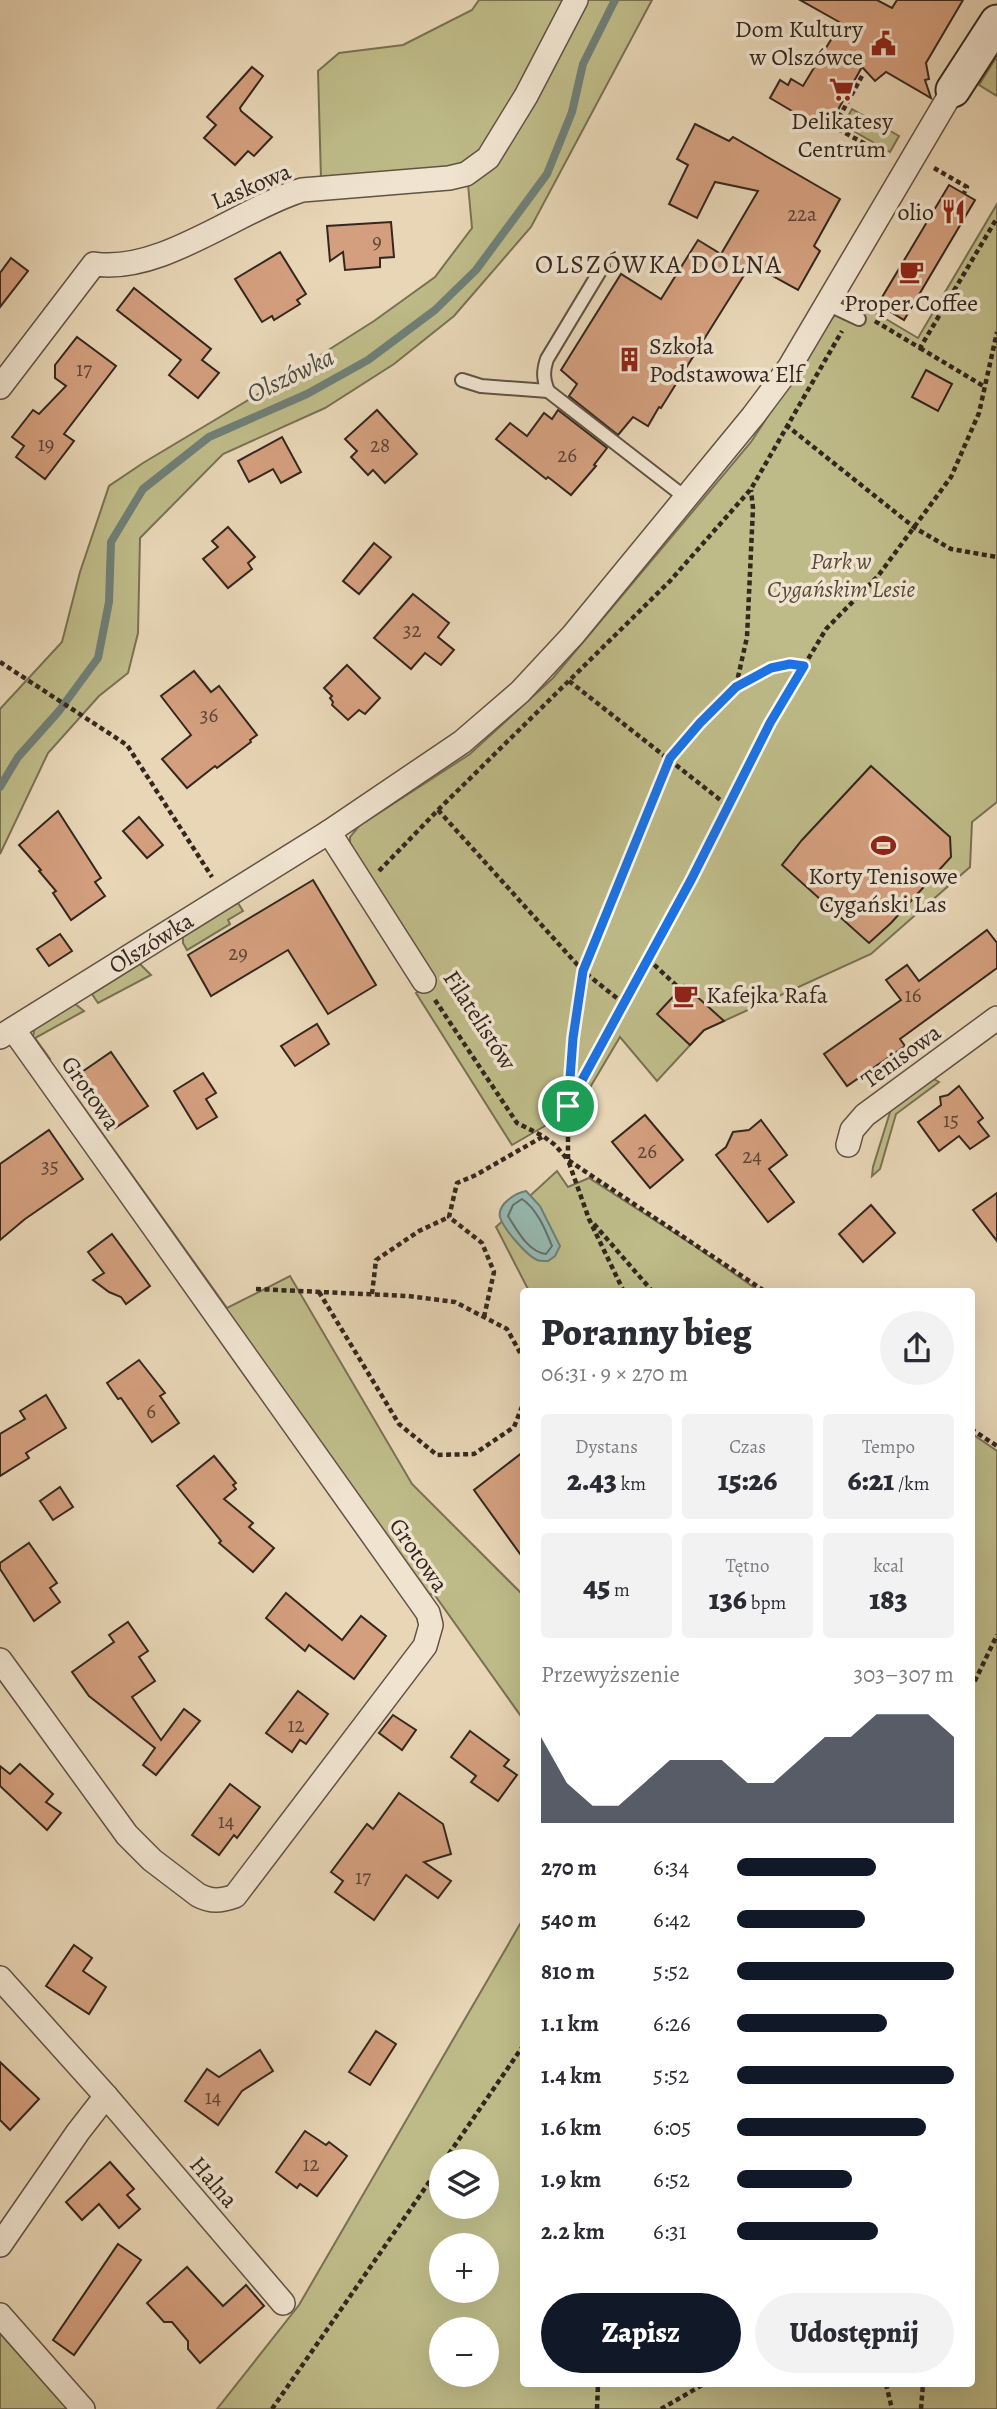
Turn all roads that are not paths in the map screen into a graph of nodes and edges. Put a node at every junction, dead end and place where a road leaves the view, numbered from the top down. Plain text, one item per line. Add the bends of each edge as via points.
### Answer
1 (576, 0) edge
2 (997, 22) edge
3 (953, 90) joint
4 (603, 266) dead end
5 (829, 301) junction
6 (859, 319) dead end
7 (462, 380) dead end
8 (0, 387) edge
9 (548, 391) junction
10 (685, 498) junction
11 (329, 832) junction
12 (424, 981) road end
13 (997, 1018) edge
14 (6, 1033) edge
15 (848, 1145) dead end
16 (0, 1660) edge
17 (0, 1978) edge
18 (106, 2096) junction
19 (0, 2245) edge
20 (283, 2303) dead end
21 (0, 2315) edge
22 (83, 2409) edge

1 - 8 street, Laskowa via 497,146 478,167 449,178 302,190 147,259 110,267 93,264
2 - 3 street, Olszówka
3 - 5 street, Olszówka
4 - 9 lane via 547,359 543,370
5 - 6 lane
5 - 10 street, Olszówka via 789,368
7 - 9 lane via 481,386
9 - 10 lane
10 - 11 street, Olszówka via 520,692 462,742
11 - 12 street, Filatelistów
11 - 14 street, Olszówka
13 - 15 street, Tenisowa via 865,1115 852,1130
14 - 16 street, Grotowa via 428,1613 431,1625 425,1646 235,1896 216,1901 198,1895 140,1850
17 - 18 street, Halna
18 - 19 street
18 - 20 street, Halna
21 - 22 street

